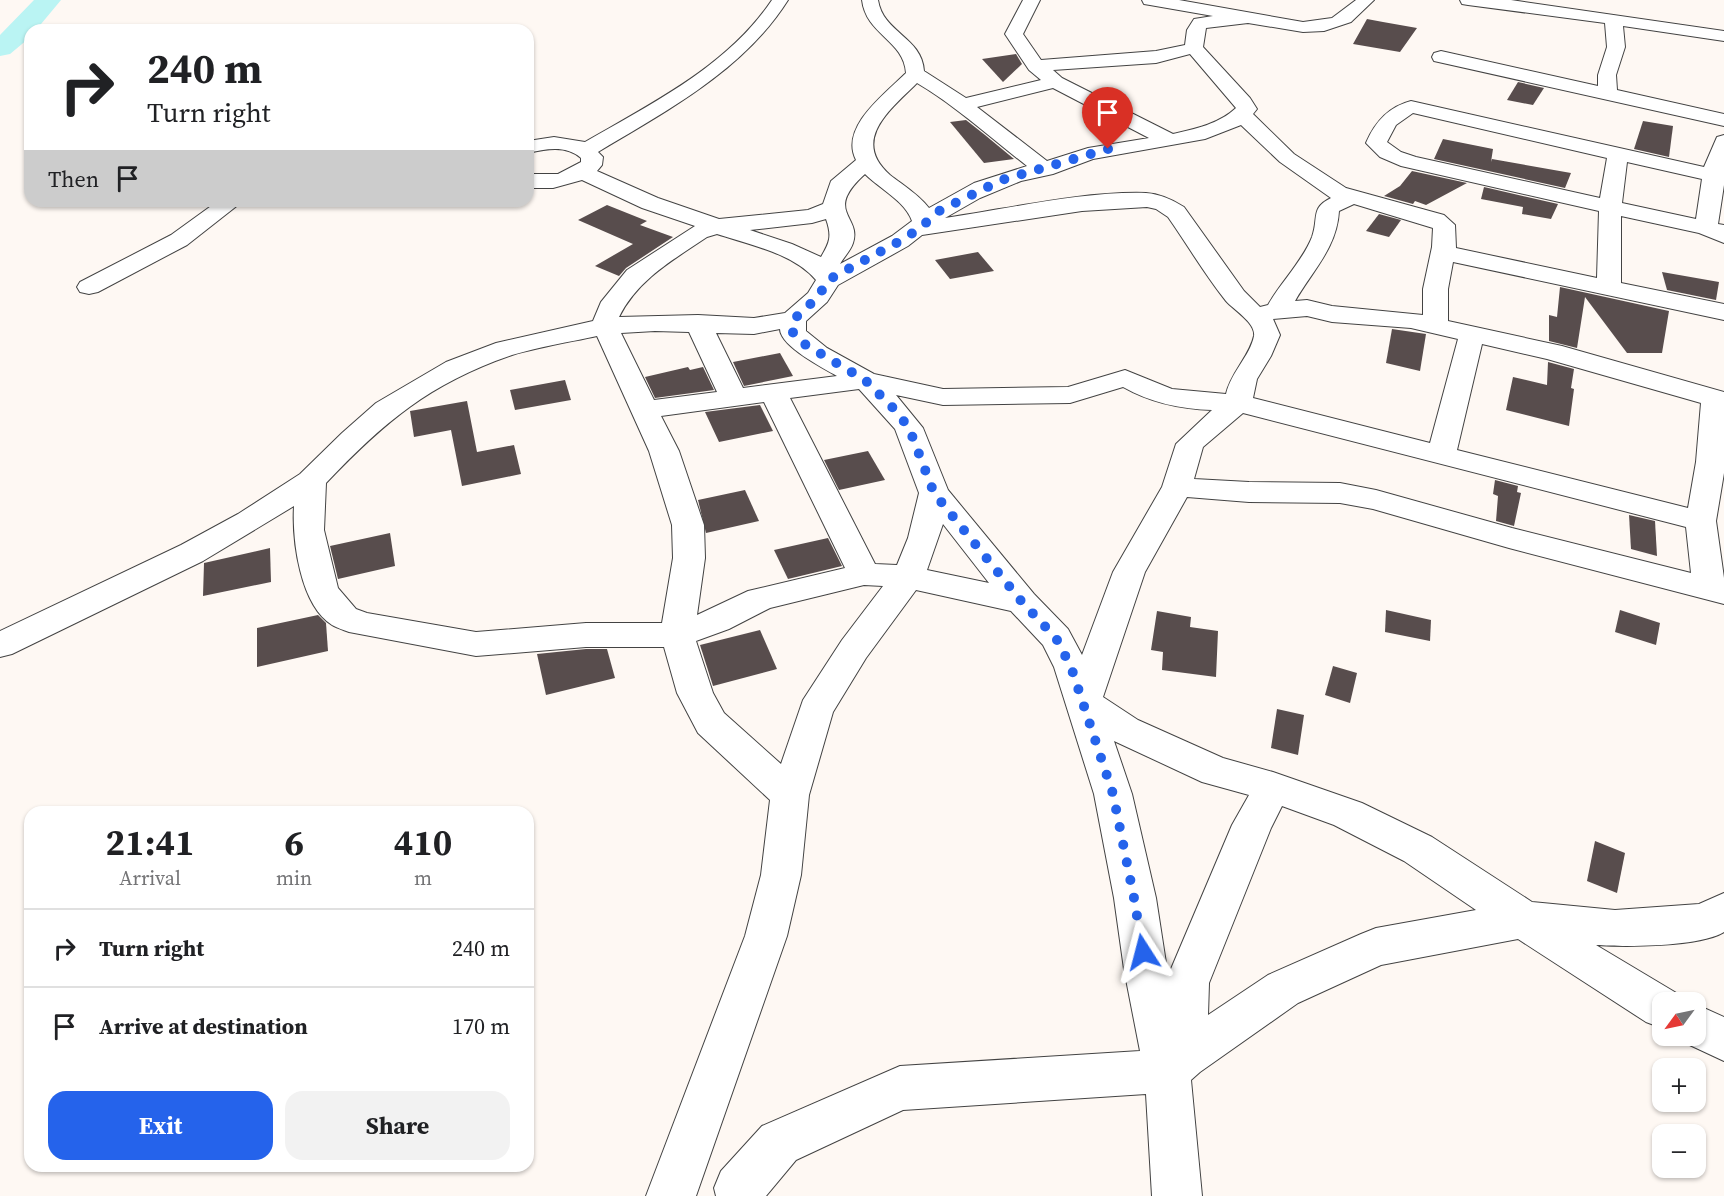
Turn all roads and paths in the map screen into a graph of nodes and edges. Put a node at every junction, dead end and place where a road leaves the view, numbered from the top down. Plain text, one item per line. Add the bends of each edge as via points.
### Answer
1 (765, 0) edge
2 (780, 0) edge
3 (870, 0) edge
4 (1032, 0) edge
5 (1150, 0) edge
6 (1366, 0) edge
7 (1468, 0) edge
8 (1554, 5) edge
9 (1251, 17) junction
10 (1613, 19) junction
11 (1724, 36) edge
12 (1194, 48) junction
13 (1441, 57) dead end
14 (1036, 66) junction
15 (915, 74) junction
16 (1055, 82) junction
17 (1608, 94) junction
18 (962, 105) junction
19 (1242, 116) junction
20 (1724, 120) edge
21 (1169, 140) junction
22 (1724, 141) edge
23 (534, 146) edge
24 (1618, 154) junction
25 (579, 155) junction
26 (867, 161) junction
27 (1045, 169) junction
28 (1718, 176) edge
29 (534, 181) edge
30 (1352, 197) junction
31 (224, 207) edge
32 (1610, 207) junction
33 (833, 208) junction
34 (719, 226) junction
35 (921, 226) junction
36 (1718, 232) edge
37 (1445, 253) junction
38 (825, 276) junction
39 (89, 288) dead end
40 (1609, 289) junction
41 (1724, 312) edge
42 (1267, 313) junction
43 (793, 320) junction
44 (698, 323) junction
45 (605, 326) junction
46 (1436, 326) junction
47 (1472, 334) junction
48 (865, 380) junction
49 (773, 392) junction
50 (734, 398) junction
51 (1719, 400) edge
52 (1238, 403) junction
53 (643, 410) junction
54 (1441, 455) junction
55 (311, 481) junction
56 (1177, 487) junction
57 (934, 493) junction
58 (1701, 521) junction
59 (864, 574) junction
60 (908, 577) junction
61 (1717, 591) edge
62 (1022, 602) junction
63 (677, 635) junction
64 (0, 645) edge
65 (1083, 702) junction
66 (1273, 787) junction
67 (790, 795) junction
68 (1724, 911) edge
69 (1523, 920) junction
70 (1652, 1002) edge
71 (1706, 1031) edge
72 (1724, 1040) edge
73 (1175, 1064) junction
74 (671, 1196) edge
75 (741, 1196) edge
76 (1177, 1196) edge

1 - 25 street via 735,39
2 - 25 street via 762,29 741,48 665,102
3 - 15 street via 878,23 910,52
4 - 14 street via 1014,34
5 - 9 street
6 - 9 street via 1344,20 1326,26 1303,27
7 - 8 street
8 - 10 street
9 - 12 street via 1200,22
10 - 11 street
10 - 17 street via 1616,47 1607,75
12 - 14 street via 1156,57
12 - 19 street via 1243,102 1247,109
13 - 17 street
14 - 16 street
15 - 18 street
15 - 26 street via 867,126
16 - 18 street
16 - 21 street
17 - 20 street
18 - 27 street
19 - 21 street via 1214,130
19 - 30 street via 1287,158 1338,193
21 - 27 street via 1088,154
22 - 28 street via 1715,163
23 - 25 street via 543,144
24 - 28 street
24 - 32 street
24 - 32 street via 1412,107 1395,114 1381,127 1376,143 1382,150 1409,161
25 - 29 street via 555,181
25 - 34 street via 650,203
26 - 33 street via 839,186
26 - 35 street via 890,187 920,210
27 - 35 street via 1002,180 939,211
28 - 36 street
30 - 37 street via 1436,220 1444,225
30 - 42 street via 1328,208 1317,254
31 - 39 street via 180,240
32 - 36 street
32 - 40 street
33 - 34 street via 812,216
33 - 38 street via 842,242
34 - 38 street via 814,263
34 - 45 street via 699,232 636,275 614,302
35 - 38 street
35 - 42 street via 1082,204 1147,200 1164,204 1176,212 1235,296
37 - 40 street
37 - 46 street via 1439,267 1434,306
38 - 43 street via 818,297
40 - 41 street
42 - 46 street via 1307,308
42 - 52 street via 1267,336 1243,379
43 - 44 street via 754,326
43 - 48 street via 793,334 801,342
44 - 45 street
44 - 50 street
45 - 53 street
45 - 55 street via 505,349 423,384 386,409
46 - 47 street
47 - 51 street via 1553,352
47 - 54 street
48 - 49 street
48 - 52 street via 943,396 1070,394 1125,378 1168,396
48 - 57 street via 909,428
49 - 50 street
49 - 59 street
50 - 53 street
51 - 58 street
52 - 54 street
52 - 56 street via 1190,444
53 - 63 street via 664,451 688,525 689,558
54 - 58 street
55 - 63 street via 308,530 322,590 344,617 362,624 476,644 586,635
55 - 64 street via 192,553
56 - 61 street via 1340,493
56 - 65 street via 1129,572
57 - 60 street via 924,538
57 - 62 street
58 - 61 street
59 - 60 street
59 - 63 street via 760,599 717,621
60 - 62 street
60 - 67 street via 854,649 816,710
62 - 65 street via 1056,638
63 - 67 street via 694,693 711,723
65 - 66 street via 1165,750 1215,771
65 - 73 street via 1113,794 1145,969
66 - 69 street via 1348,814 1418,849
66 - 73 street via 1252,825 1187,983
67 - 74 street via 781,875 766,936
68 - 69 street via 1705,922 1615,928
69 - 70 street
69 - 73 street via 1376,947 1283,989
71 - 72 street
73 - 75 street via 900,1088 779,1143 738,1188
73 - 76 street

